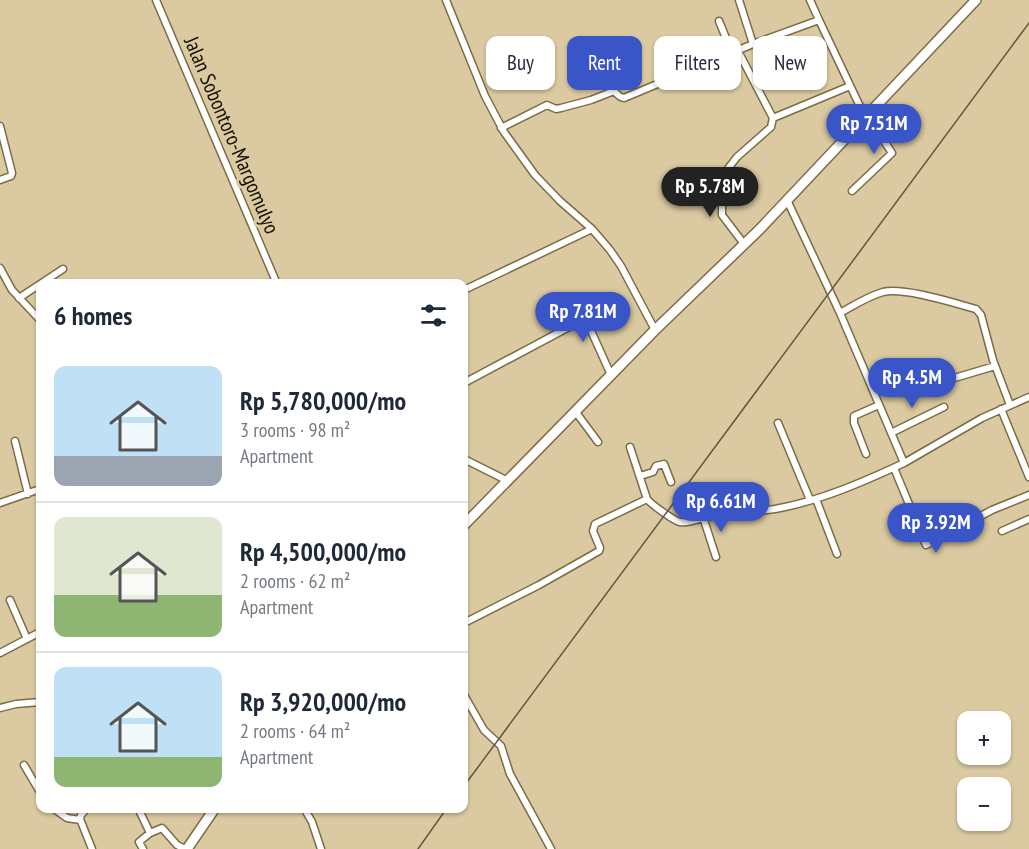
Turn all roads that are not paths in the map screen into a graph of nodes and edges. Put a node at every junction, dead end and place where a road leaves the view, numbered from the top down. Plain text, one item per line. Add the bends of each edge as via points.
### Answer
1 (156, 0) edge
2 (446, 0) edge
3 (739, 0) edge
4 (810, 0) edge
5 (976, 0) edge
6 (819, 20) junction
7 (719, 21) dead end
8 (727, 36) edge
9 (775, 36) edge
10 (753, 44) joint
11 (741, 49) edge
12 (741, 63) edge
13 (654, 86) edge
14 (850, 86) junction
15 (614, 92) joint
16 (866, 116) junction
17 (772, 118) junction
18 (0, 126) edge
19 (501, 128) junction
20 (0, 180) edge
21 (852, 191) dead end
22 (787, 200) junction
23 (592, 229) junction
24 (744, 244) junction
25 (0, 268) edge
26 (63, 269) dead end
27 (48, 279) edge
28 (276, 279) edge
29 (36, 287) edge
30 (468, 288) edge
31 (19, 298) junction
32 (578, 302) dead end
33 (840, 313) junction
34 (36, 316) edge
35 (584, 319) junction
36 (655, 330) junction
37 (995, 366) junction
38 (611, 375) junction
39 (951, 379) dead end
40 (468, 381) edge
41 (1029, 397) edge
42 (879, 405) junction
43 (1010, 405) junction
44 (944, 407) dead end
45 (1001, 409) junction
46 (575, 411) junction
47 (778, 423) dead end
48 (891, 433) junction
49 (15, 441) dead end
50 (598, 442) dead end
51 (630, 447) dead end
52 (866, 454) dead end
53 (468, 461) edge
54 (904, 463) junction
55 (894, 468) junction
56 (640, 476) junction
57 (1029, 477) edge
58 (506, 480) junction
59 (671, 482) dead end
60 (708, 490) dead end
61 (36, 491) edge
62 (28, 494) junction
63 (1029, 495) edge
64 (647, 499) junction
65 (813, 500) junction
66 (0, 503) edge
67 (715, 514) junction
68 (703, 517) junction
69 (1029, 519) edge
70 (468, 521) edge
71 (1002, 531) dead end
72 (837, 554) dead end
73 (716, 557) dead end
74 (10, 600) dead end
75 (468, 621) edge
76 (36, 634) edge
77 (27, 639) junction
78 (0, 652) edge
79 (36, 702) edge
80 (468, 702) edge
81 (0, 708) edge
82 (24, 765) dead end
83 (36, 785) edge
84 (60, 813) edge
85 (83, 813) edge
86 (140, 813) edge
87 (211, 813) edge
88 (307, 813) edge
89 (80, 820) junction
90 (150, 834) junction
91 (92, 849) edge
92 (143, 849) edge
93 (186, 849) edge
94 (321, 849) edge
95 (550, 849) edge

1 - 28 street, Jalan Sobontoro-Margomulyo
2 - 19 street
3 - 10 street
4 - 6 street
5 - 16 highway
6 - 9 street
6 - 14 street
7 - 8 street
10 - 11 street
12 - 17 street
13 - 15 street via 624,98
14 - 16 street
14 - 17 street
15 - 19 street via 556,109 547,105
16 - 21 street via 892,153
16 - 22 highway
17 - 24 street via 771,127 737,157 723,176 734,194 722,205 721,212
18 - 20 street via 12,172
19 - 23 street via 535,175
22 - 24 highway
22 - 33 street
23 - 30 street
23 - 36 street via 616,258
24 - 36 highway
25 - 31 street
26 - 27 street
29 - 31 street
31 - 34 street
32 - 35 street
33 - 37 street via 890,291 976,309
33 - 42 street
35 - 38 street
35 - 40 street
36 - 38 highway
37 - 39 street
37 - 43 street
38 - 46 highway
41 - 43 street
42 - 48 street
42 - 52 street via 854,416
43 - 45 street
44 - 48 street
45 - 54 street
45 - 57 street
46 - 50 street
46 - 58 highway
47 - 65 street
48 - 54 street
49 - 62 street
51 - 56 street
53 - 58 street
54 - 55 street
55 - 63 street via 926,545
55 - 65 street
56 - 59 street via 664,464
56 - 64 street
58 - 70 highway
60 - 67 street
61 - 62 street
62 - 66 street
64 - 68 street via 679,522
64 - 75 street via 595,524 593,531 599,551
65 - 67 street
65 - 72 street
67 - 68 street
68 - 73 street
69 - 71 street
74 - 77 street
76 - 77 street
77 - 78 street
79 - 81 street
80 - 95 street via 484,730 501,746 510,774
82 - 83 street
84 - 89 street
85 - 89 street
86 - 90 street
87 - 93 highway
88 - 94 street
89 - 91 street
90 - 92 street via 139,842
90 - 93 street via 162,828

